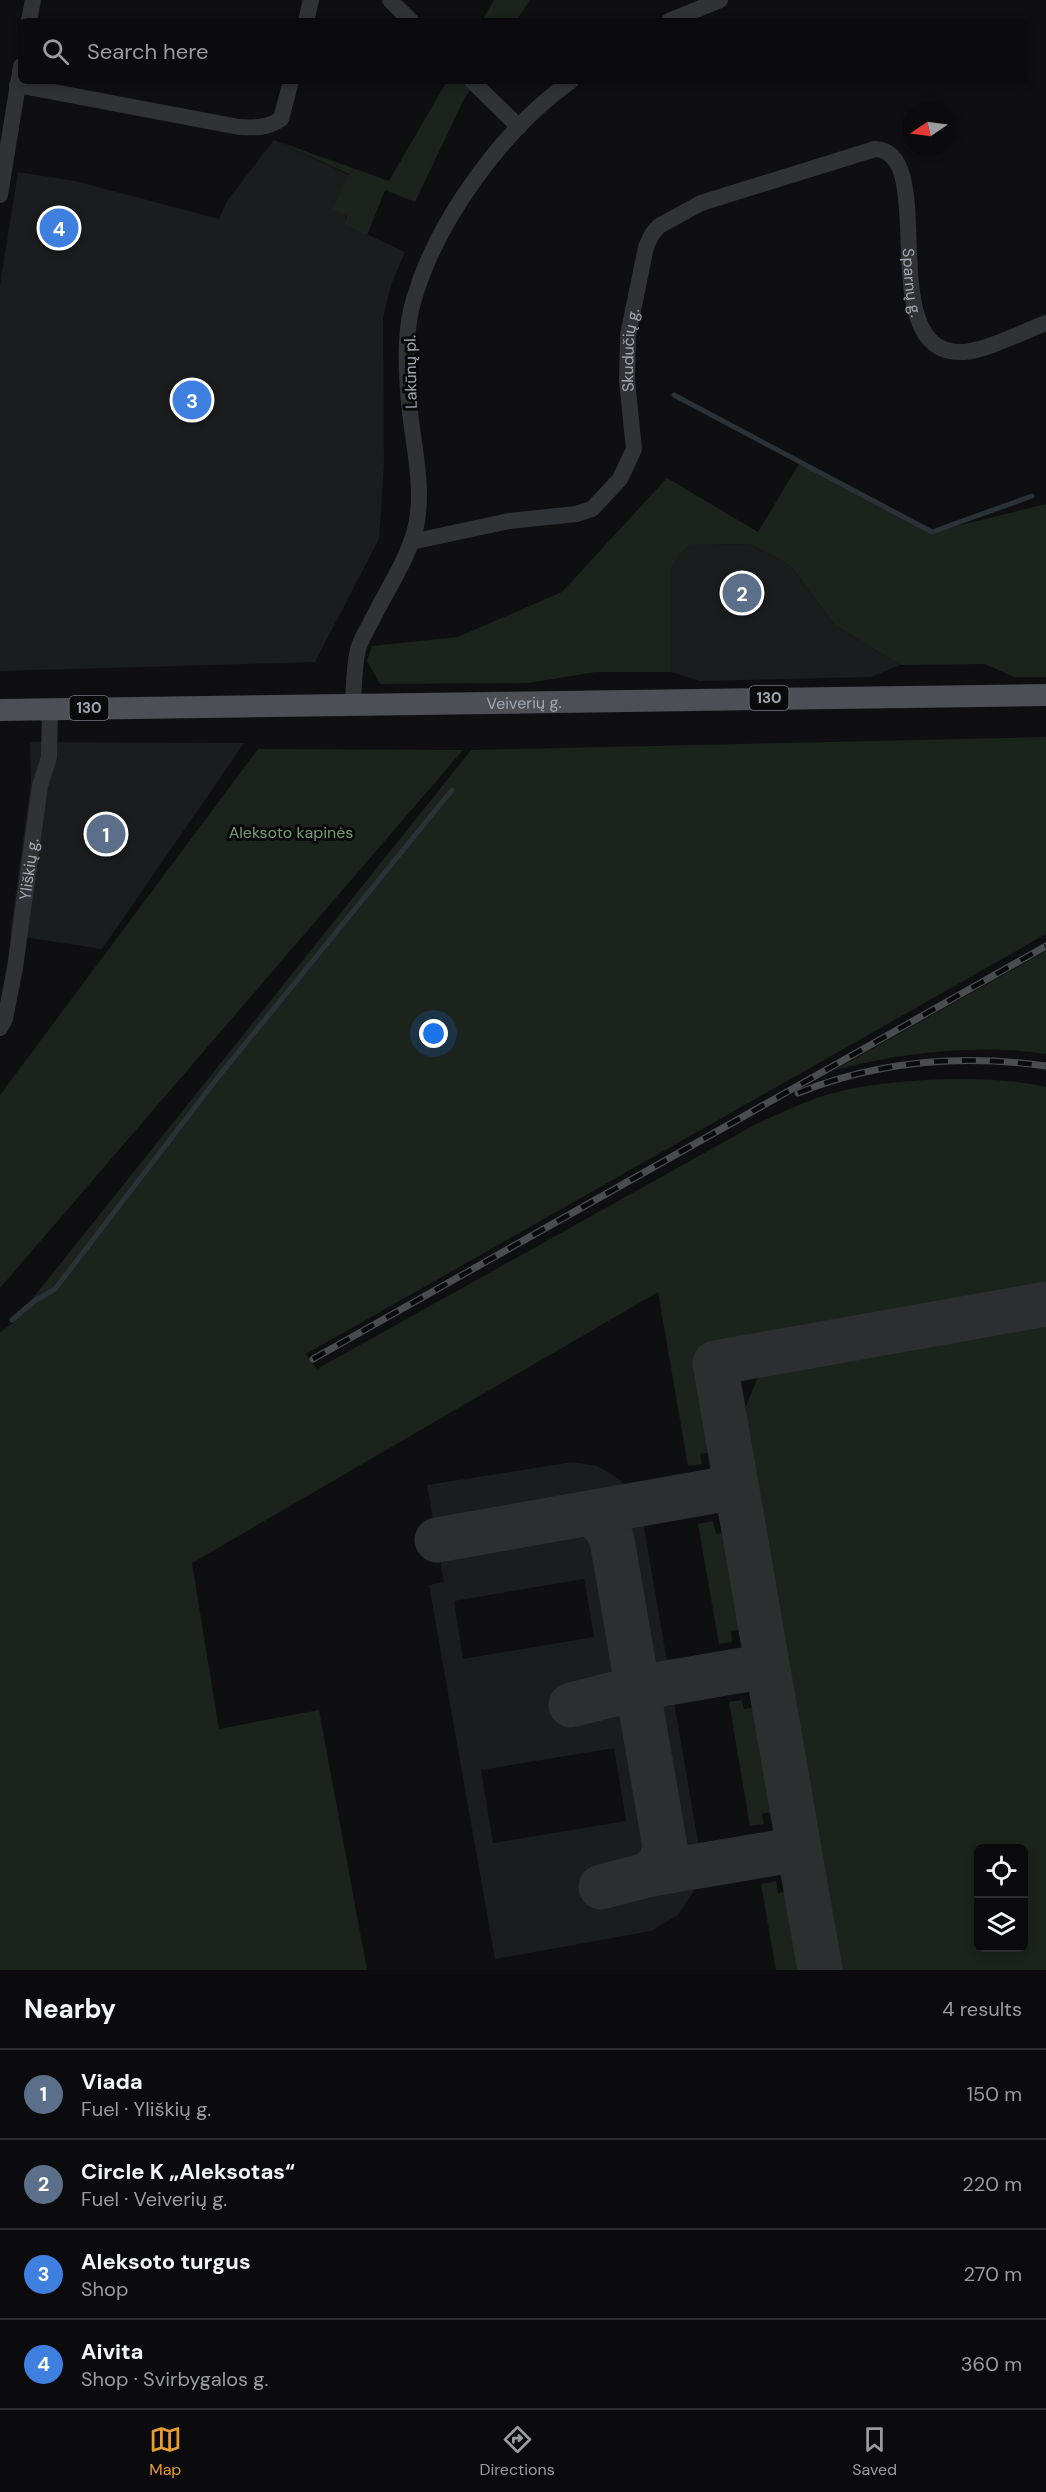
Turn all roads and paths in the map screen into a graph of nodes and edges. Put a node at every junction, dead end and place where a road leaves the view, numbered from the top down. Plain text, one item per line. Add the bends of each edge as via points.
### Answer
1 (33, 0) edge
2 (311, 0) edge
3 (390, 0) edge
4 (720, 0) edge
5 (30, 18) edge
6 (307, 18) edge
7 (408, 18) edge
8 (676, 18) edge
9 (18, 80) edge
10 (290, 84) edge
11 (475, 84) edge
12 (568, 84) edge
13 (17, 85) junction
14 (519, 127) junction
15 (875, 149) joint
16 (0, 195) edge
17 (1046, 323) edge
18 (411, 542) junction
19 (1046, 695) edge
20 (353, 703) junction
21 (50, 709) junction
22 (0, 710) edge
23 (0, 1028) edge

1 - 5 street
2 - 6 street
3 - 7 street
4 - 8 street
9 - 13 street
10 - 13 street via 281,119 270,127 257,128
11 - 14 street
12 - 14 street, Lakūnų pl.
13 - 16 street
14 - 18 street, Lakūnų pl. via 482,170 441,233 413,301 407,339 408,390 420,500
15 - 17 street, Sparnų g. via 892,154 904,179 914,303 928,339 948,351 964,352
15 - 18 street, Skudučių g. via 701,203 659,226 652,234 628,335 627,381 634,449 620,479 592,509
18 - 20 street, Lakūnų pl. via 359,648
19 - 20 main road, Veiverių g. / 130
20 - 21 main road, Veiverių g. / 130
21 - 22 main road, Veiverių g. / 130
21 - 23 street, Yliškių g. via 49,757 40,786 15,968

